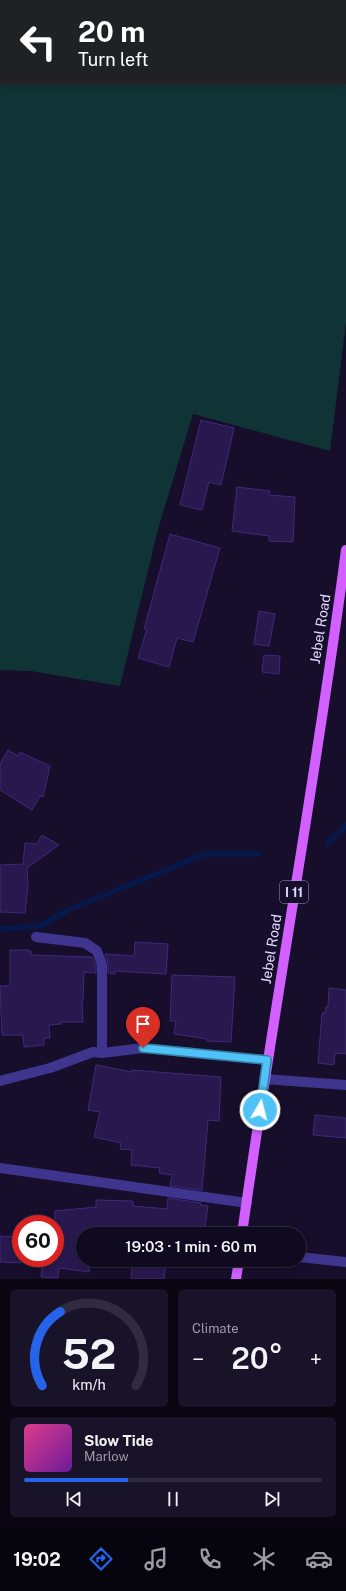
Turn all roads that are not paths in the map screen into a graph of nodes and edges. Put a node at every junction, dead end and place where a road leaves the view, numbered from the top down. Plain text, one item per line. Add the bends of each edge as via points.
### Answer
1 (346, 550) edge
2 (36, 937) dead end
3 (102, 1053) junction
4 (267, 1060) junction
5 (264, 1079) junction
6 (0, 1081) edge
7 (346, 1084) edge
8 (0, 1168) edge
9 (247, 1203) junction
10 (243, 1227) edge
11 (306, 1258) edge
12 (346, 1262) edge
13 (238, 1267) edge
14 (236, 1279) edge

1 - 4 main road, Jebel Road / I 11
2 - 3 street via 85,943 97,951 102,965
3 - 4 street via 143,1048
3 - 6 street via 93,1052 50,1068
4 - 5 main road, Jebel Road / I 11
5 - 7 street
5 - 9 main road, Jebel Road / I 11
8 - 9 street
9 - 10 main road, Jebel Road / I 11
11 - 12 street
13 - 14 main road

